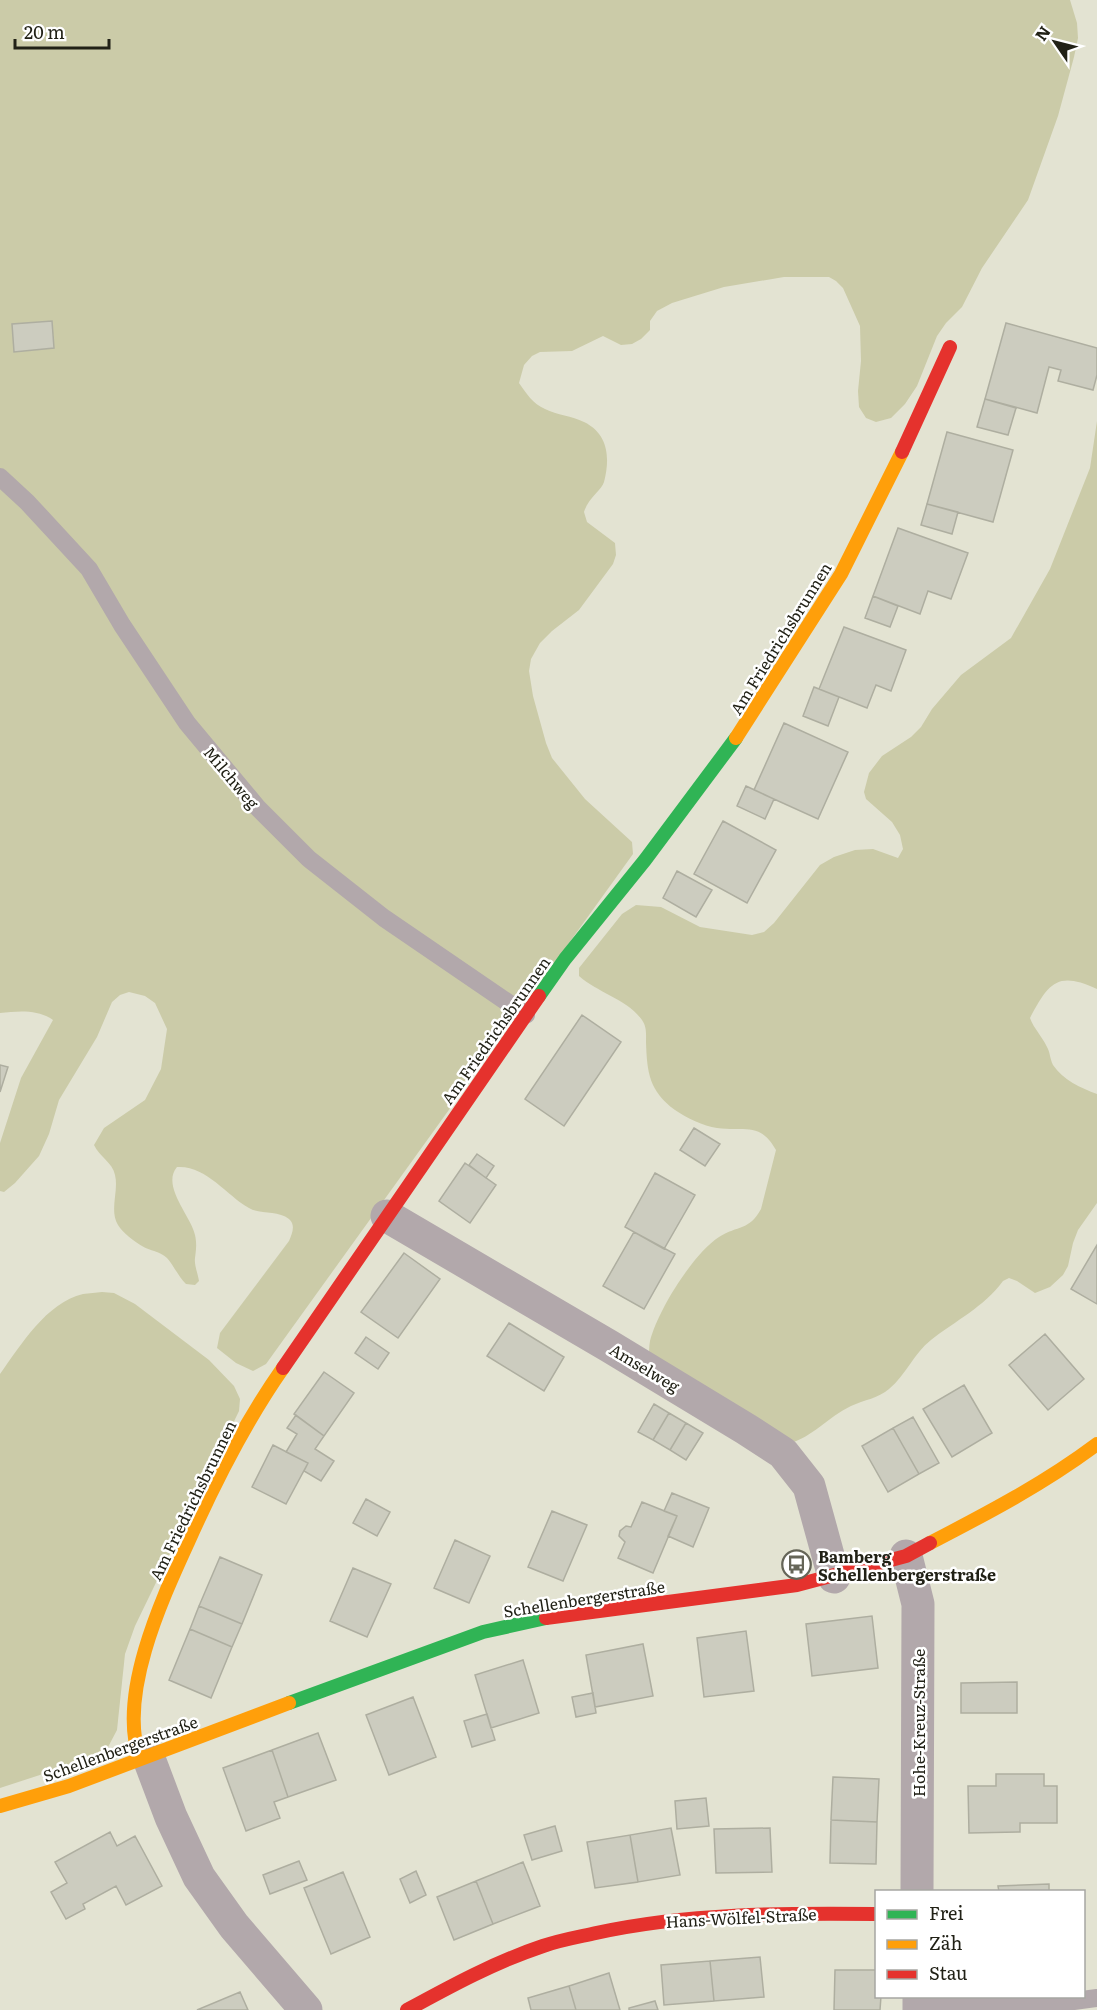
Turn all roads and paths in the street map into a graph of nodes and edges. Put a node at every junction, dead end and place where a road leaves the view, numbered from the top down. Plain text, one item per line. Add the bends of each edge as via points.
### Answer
1 (950, 347) dead end
2 (0, 477) edge
3 (526, 1015) junction
4 (387, 1216) junction
5 (1097, 1444) edge
6 (906, 1556) junction
7 (834, 1577) junction
8 (144, 1757) junction
9 (0, 1806) edge
10 (917, 1890) edge
11 (875, 1914) edge
12 (1097, 1998) edge
13 (919, 2004) edge
14 (306, 2010) edge
15 (407, 2010) edge

1 - 3 street, Am Friedrichsbrunnen via 842,574 735,739
2 - 3 lane, Milchweg via 89,569 187,723 257,807 309,859 384,918
3 - 4 street, Am Friedrichsbrunnen
4 - 7 street, Amselweg via 783,1453 810,1486
4 - 8 street, Am Friedrichsbrunnen via 257,1405 211,1491 157,1610 139,1678 133,1722 135,1745
5 - 6 street, Schellenbergerstraße via 1008,1502
6 - 7 street, Schellenbergerstraße
6 - 10 street, Hohe-Kreuz-Straße via 918,1604
7 - 8 street, Schellenbergerstraße via 797,1586 533,1620 483,1632
8 - 9 street, Schellenbergerstraße via 69,1786
8 - 14 street via 199,1877 234,1926
11 - 15 street, Hans-Wölfel-Straße via 692,1917 613,1928 543,1946 455,1984
12 - 13 lane via 1044,2005

